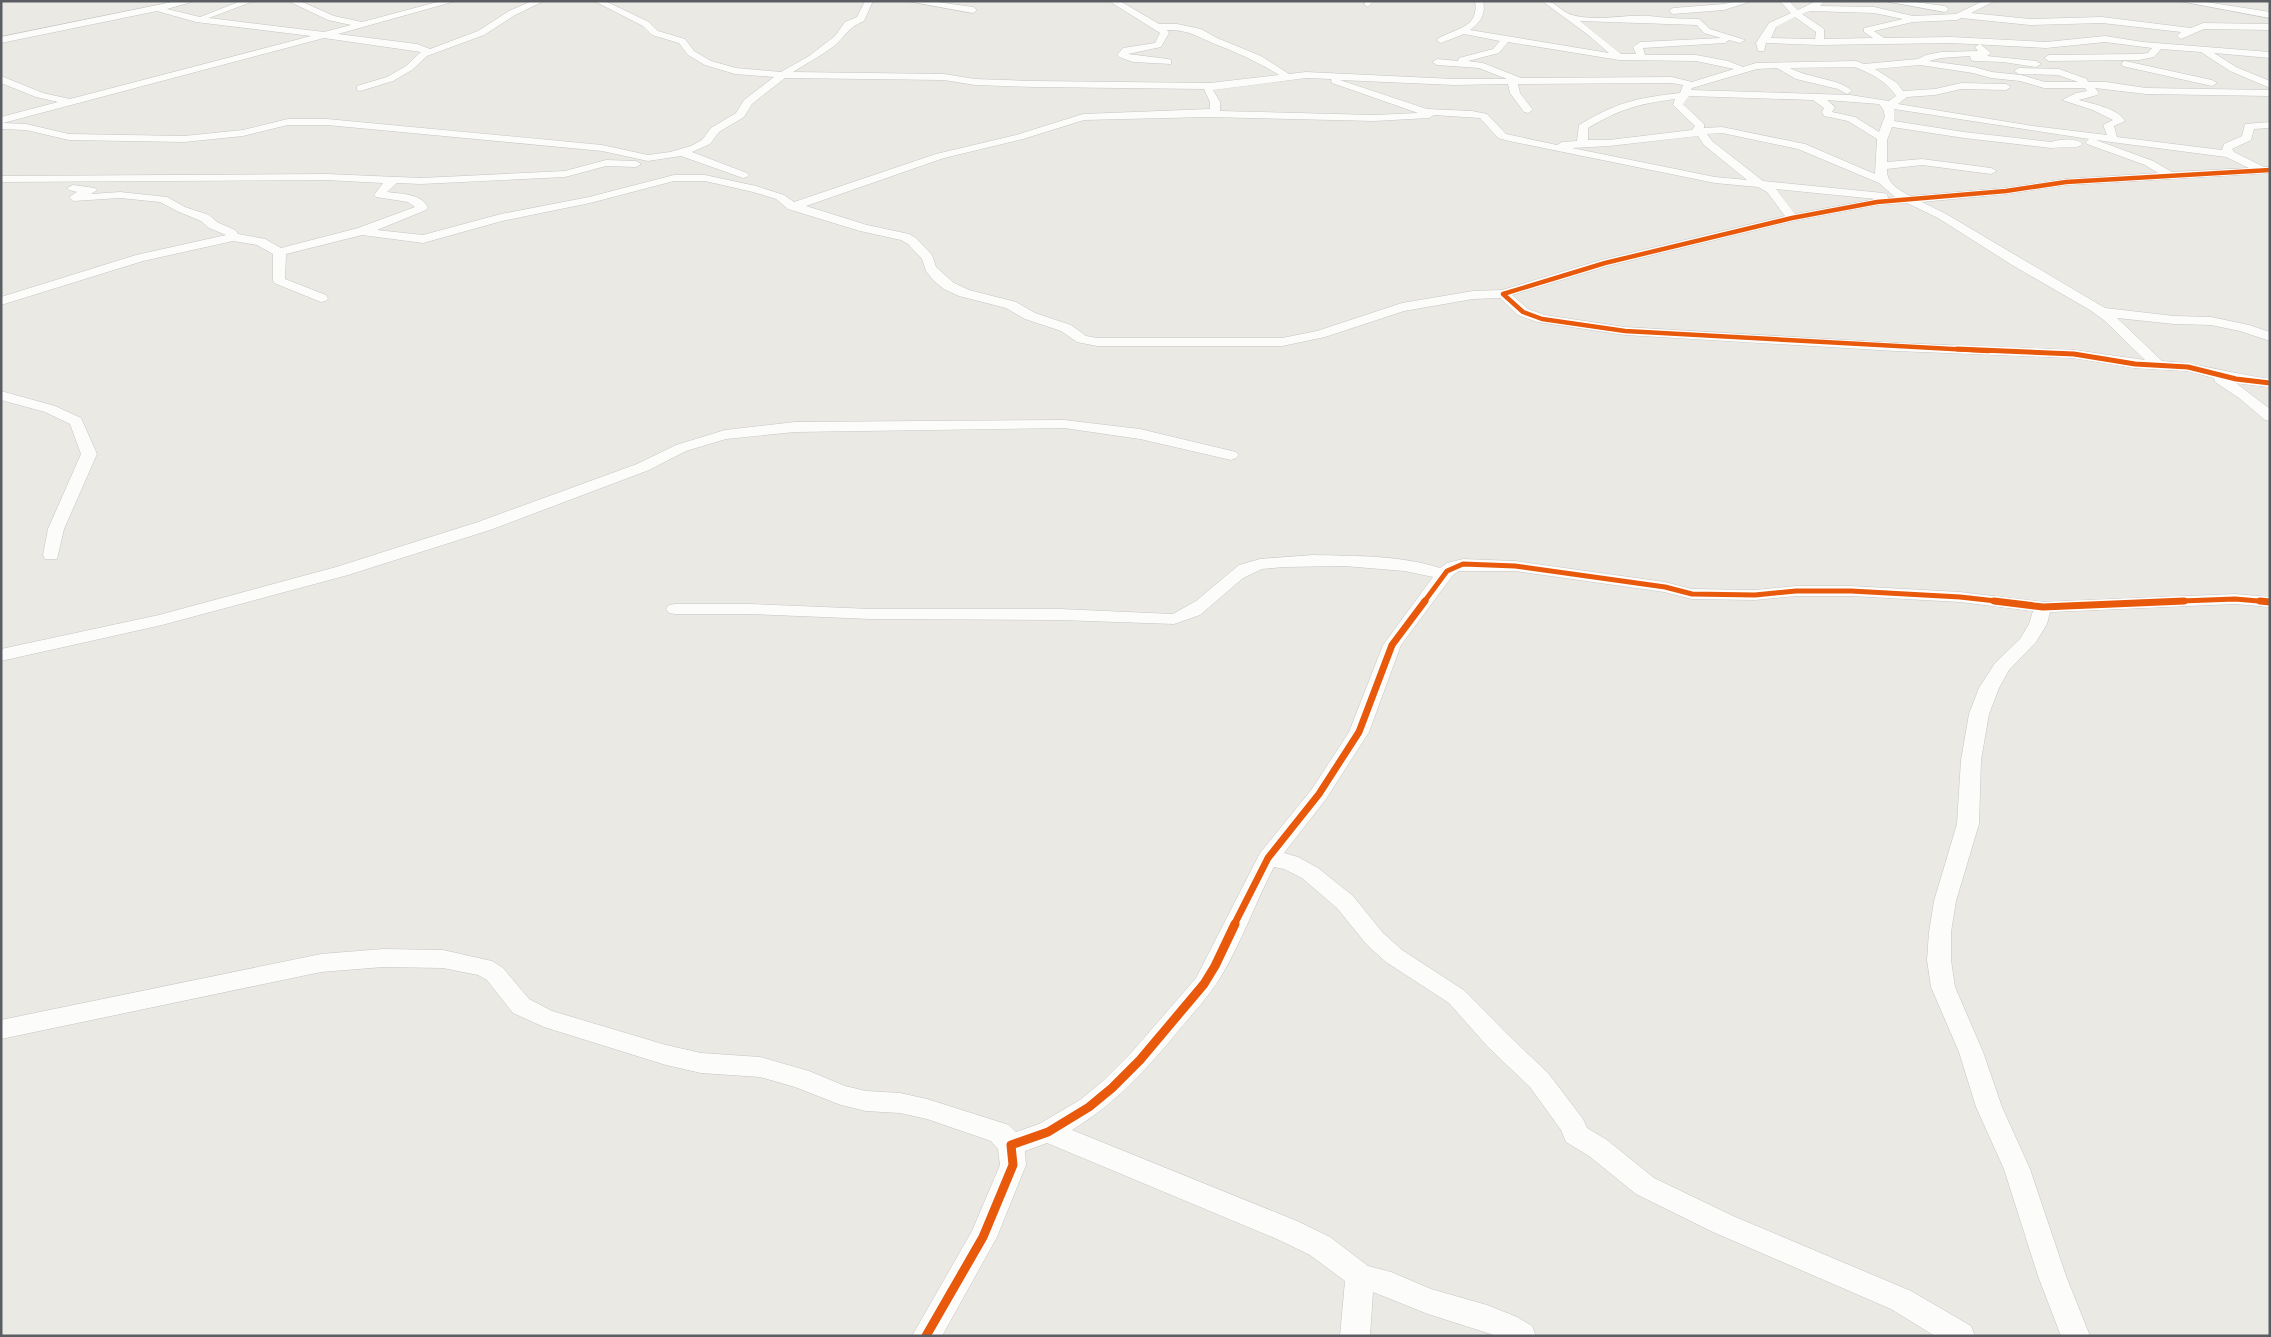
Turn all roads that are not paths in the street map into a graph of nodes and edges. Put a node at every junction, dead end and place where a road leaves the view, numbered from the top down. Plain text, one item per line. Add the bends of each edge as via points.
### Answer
1 (191, 1) edge
2 (250, 1) edge
3 (292, 1) edge
4 (452, 1) edge
5 (540, 1) edge
6 (598, 1) edge
7 (869, 1) edge
8 (911, 1) edge
9 (1113, 1) edge
10 (1479, 1) edge
11 (1546, 1) edge
12 (1748, 1) edge
13 (1823, 1) edge
14 (1888, 1) edge
15 (1991, 1) edge
16 (2183, 1) edge
17 (1782, 2) edge
18 (1808, 8) junction
19 (160, 9) junction
20 (2229, 9) junction
21 (973, 10) dead end
22 (1651, 10) dead end
23 (1662, 10) dead end
24 (1796, 14) junction
25 (2270, 15) edge
26 (1568, 16) junction
27 (201, 18) junction
28 (1913, 19) junction
29 (1595, 20) junction
30 (1958, 20) junction
31 (2270, 20) edge
32 (2030, 22) junction
33 (362, 25) junction
34 (1157, 27) junction
35 (2270, 27) edge
36 (1461, 31) junction
37 (2191, 32) junction
38 (324, 35) junction
39 (2052, 37) junction
40 (1506, 38) junction
41 (1, 40) edge
42 (1441, 40) dead end
43 (1740, 40) junction
44 (1763, 40) junction
45 (1936, 40) junction
46 (1880, 41) junction
47 (1974, 41) junction
48 (1819, 42) junction
49 (2162, 46) junction
50 (2202, 50) junction
51 (428, 51) junction
52 (2270, 55) edge
53 (1941, 56) junction
54 (1620, 57) junction
55 (2048, 58) junction
56 (1168, 62) dead end
57 (1438, 62) dead end
58 (1920, 62) junction
59 (2221, 62) junction
60 (1453, 63) junction
61 (2244, 64) dead end
62 (1760, 65) junction
63 (1777, 65) junction
64 (2103, 65) junction
65 (1640, 66) junction
66 (1958, 68) junction
67 (1741, 69) junction
68 (1883, 69) junction
69 (1974, 70) junction
70 (2060, 70) junction
71 (784, 75) junction
72 (1318, 75) junction
73 (1285, 76) junction
74 (1, 79) edge
75 (1665, 80) junction
76 (1606, 81) junction
77 (1518, 82) junction
78 (2044, 85) junction
79 (2092, 85) junction
80 (1210, 86) junction
81 (2270, 86) edge
82 (360, 88) dead end
83 (1686, 91) junction
84 (2238, 93) junction
85 (2270, 93) edge
86 (1902, 94) junction
87 (1815, 97) junction
88 (1852, 98) junction
89 (70, 101) junction
90 (1886, 104) junction
91 (1528, 110) dead end
92 (1208, 114) junction
93 (1434, 114) junction
94 (1, 120) edge
95 (1889, 123) junction
96 (2270, 125) edge
97 (1, 126) edge
98 (2033, 129) junction
99 (1699, 131) junction
100 (1964, 135) junction
101 (1882, 138) junction
102 (2110, 138) junction
103 (2086, 141) junction
104 (1582, 143) junction
105 (1551, 146) junction
106 (681, 152) junction
107 (2229, 154) junction
108 (645, 161) junction
109 (1882, 166) junction
110 (1991, 170) junction
111 (2266, 170) edge
112 (1871, 174) junction
113 (2168, 174) junction
114 (1, 179) edge
115 (664, 179) junction
116 (80, 180) junction
117 (394, 180) junction
118 (1883, 180) junction
119 (1840, 182) junction
120 (1758, 183) junction
121 (1979, 193) junction
122 (1907, 200) junction
123 (792, 207) junction
124 (1792, 218) junction
125 (362, 232) junction
126 (233, 237) junction
127 (279, 252) junction
128 (1503, 294) junction
129 (321, 298) dead end
130 (1, 301) edge
131 (2103, 312) junction
132 (2270, 337) edge
133 (2157, 364) junction
134 (2208, 372) junction
135 (2270, 383) edge
136 (1, 395) edge
137 (2270, 418) edge
138 (1231, 456) dead end
139 (51, 555) dead end
140 (1444, 575) junction
141 (2270, 602) edge
142 (2043, 607) junction
143 (675, 609) dead end
144 (1, 655) edge
145 (1268, 858) junction
146 (1, 1030) edge
147 (1048, 1132) junction
148 (1011, 1145) junction
149 (1360, 1276) junction
150 (926, 1336) edge
151 (1355, 1336) edge
152 (1522, 1336) edge
153 (1961, 1336) edge
154 (2076, 1336) edge

1 - 19 street
2 - 27 street
3 - 33 street via 331,18
4 - 33 street
5 - 51 street via 481,33
6 - 71 street via 646,24 655,33 682,41 690,52 708,63 735,71
7 - 71 street via 861,19 848,24 838,38
8 - 21 street
9 - 34 street
10 - 36 street via 1481,6 1476,21
11 - 26 street
12 - 23 street
13 - 18 street
14 - 30 street
15 - 30 street
16 - 20 street
17 - 24 street
18 - 24 street
18 - 28 street via 1883,11
19 - 27 street
19 - 41 street
20 - 25 street
20 - 31 street
22 - 29 street
24 - 44 street via 1772,25
24 - 48 street via 1821,31
26 - 29 street
26 - 54 street
27 - 38 street via 206,22
28 - 30 street
28 - 46 street via 1867,30
29 - 43 street via 1699,22 1709,32
30 - 32 street
30 - 45 street via 1937,32
32 - 37 street via 2102,20
32 - 39 street
33 - 38 street
34 - 56 street via 1165,33 1158,45 1126,50 1122,55 1138,60
34 - 73 street via 1198,31 1258,58
35 - 37 street via 2203,26
36 - 40 street
36 - 42 street
37 - 49 street
38 - 51 street
38 - 89 street
39 - 47 street
39 - 49 street via 2061,43 2105,39
39 - 55 street via 2045,52
40 - 54 street
40 - 60 street via 1496,51
43 - 44 street
43 - 65 street via 1643,44 1638,47 1642,53
44 - 48 street
44 - 62 street
45 - 46 street
45 - 47 street
46 - 48 street
46 - 68 street via 1872,45
47 - 53 street via 1986,53
49 - 50 street
49 - 64 street via 2148,56
50 - 52 street
50 - 59 street
51 - 82 street via 403,72
53 - 58 street
53 - 70 street via 2004,59
54 - 65 street
55 - 64 street via 2084,56
55 - 70 street
57 - 60 street
58 - 66 street
58 - 68 street
59 - 61 street
59 - 81 street
60 - 77 street via 1480,65
62 - 63 street
62 - 67 street
63 - 68 street via 1850,64
63 - 88 street via 1799,77 1845,89
64 - 79 street via 2105,79
64 - 84 street via 2136,66 2218,84
65 - 67 street via 1696,58
65 - 75 street
66 - 68 street
66 - 69 street
67 - 83 street
68 - 86 street
69 - 70 street
69 - 78 street
70 - 79 street
71 - 80 street via 944,77 1028,84
71 - 106 street via 748,102 740,115 715,130 706,142
72 - 73 street
72 - 77 street via 1441,82
72 - 93 street
73 - 80 street
74 - 89 street via 40,95
75 - 76 street
75 - 83 street via 1688,82
76 - 77 street
76 - 83 street
77 - 91 street via 1515,93
78 - 79 street
78 - 86 street via 1961,86 1936,92
79 - 84 street via 2146,91
79 - 102 street via 2094,93 2067,100 2098,108 2119,119 2108,126 2113,135
80 - 92 street via 1208,90 1216,108
83 - 87 street
83 - 99 street via 1678,105 1700,126
83 - 104 street via 1642,99 1609,111 1583,127
84 - 85 street
86 - 90 street via 1902,98
87 - 88 street
87 - 101 street via 1830,106 1828,114 1850,119
88 - 90 street
89 - 94 street
90 - 95 street
90 - 98 street
92 - 93 street via 1374,118
92 - 123 street via 1083,117 940,156
93 - 105 street via 1480,115 1505,137
95 - 100 street
95 - 101 street
96 - 107 street via 2249,126 2247,138 2228,146
97 - 108 street via 40,129 69,137 199,139 288,122 327,122 602,148
98 - 102 street
98 - 103 street
99 - 104 street via 1609,143
99 - 112 street via 1722,130 1795,144
99 - 120 street via 1714,148
100 - 103 street via 2053,145
100 - 110 street via 1986,145 1985,166
101 - 109 street
102 - 107 street
103 - 113 street
104 - 105 street
105 - 120 street via 1715,180
106 - 108 street
106 - 123 street via 775,187 786,194
107 - 111 street
108 - 115 street
108 - 117 street via 606,163 565,174 514,178
109 - 110 street via 1922,162
109 - 118 street
110 - 121 street via 1980,183
111 - 113 street
112 - 118 street
112 - 119 street
113 - 121 street
114 - 116 street
115 - 123 street via 714,179 770,193
115 - 125 street via 590,200 501,218 423,239
116 - 117 street via 326,177
116 - 126 street via 61,187 91,190 78,195 77,199 120,195 164,199 205,218
117 - 125 street via 383,188 380,195 411,199 422,208
118 - 122 street
119 - 120 street
119 - 122 street
120 - 124 street via 1771,190
121 - 122 street
122 - 124 street via 1877,202
122 - 131 street via 1942,216
123 - 128 street via 906,237 928,258 930,268 938,278 949,286 1011,305 1030,316 1066,328 1082,339 1097,342 1282,342 1320,334 1402,307
124 - 128 street via 1605,263
125 - 127 street
126 - 127 street via 260,242
126 - 130 street via 140,258
127 - 129 street via 283,284
128 - 133 street via 1523,312 1542,319 1625,331 2074,354 2135,364
131 - 132 street via 2211,321
131 - 133 street
133 - 134 street
134 - 135 street
134 - 137 street via 2244,395
136 - 139 street via 50,408 76,420 89,454 56,529
138 - 144 street via 1140,434 1064,424 796,427 743,432 680,448 643,468 396,555 162,620
140 - 142 street via 1463,564 1494,564 1692,594 1852,591 1970,598
140 - 143 street via 1434,570 1393,564 1286,561 1254,565 1243,570 1191,613 1174,619 1025,613 873,614 745,608
140 - 145 street via 1392,644 1365,719 1345,756
141 - 142 street via 2234,600
142 - 154 street via 2038,624 2027,642 2002,667 1988,688 1979,714 1971,760 1968,824 1944,901 1939,960 1943,987 1971,1052 1989,1107 2017,1169 2052,1276
145 - 147 street via 1204,984 1112,1088 1089,1107
145 - 153 street via 1290,862 1310,872 1345,902 1394,956 1457,997 1539,1080 1574,1126 1575,1134 1645,1186 1723,1224 1877,1289
146 - 148 street via 321,963 382,958 443,959 484,967 495,974 521,1006 544,1018 666,1055 701,1063 760,1067 800,1078 841,1095 927,1109 1000,1133
147 - 148 street
147 - 149 street via 1287,1230 1320,1246
148 - 150 street via 1013,1165 984,1237
149 - 151 street
149 - 152 street via 1507,1326

